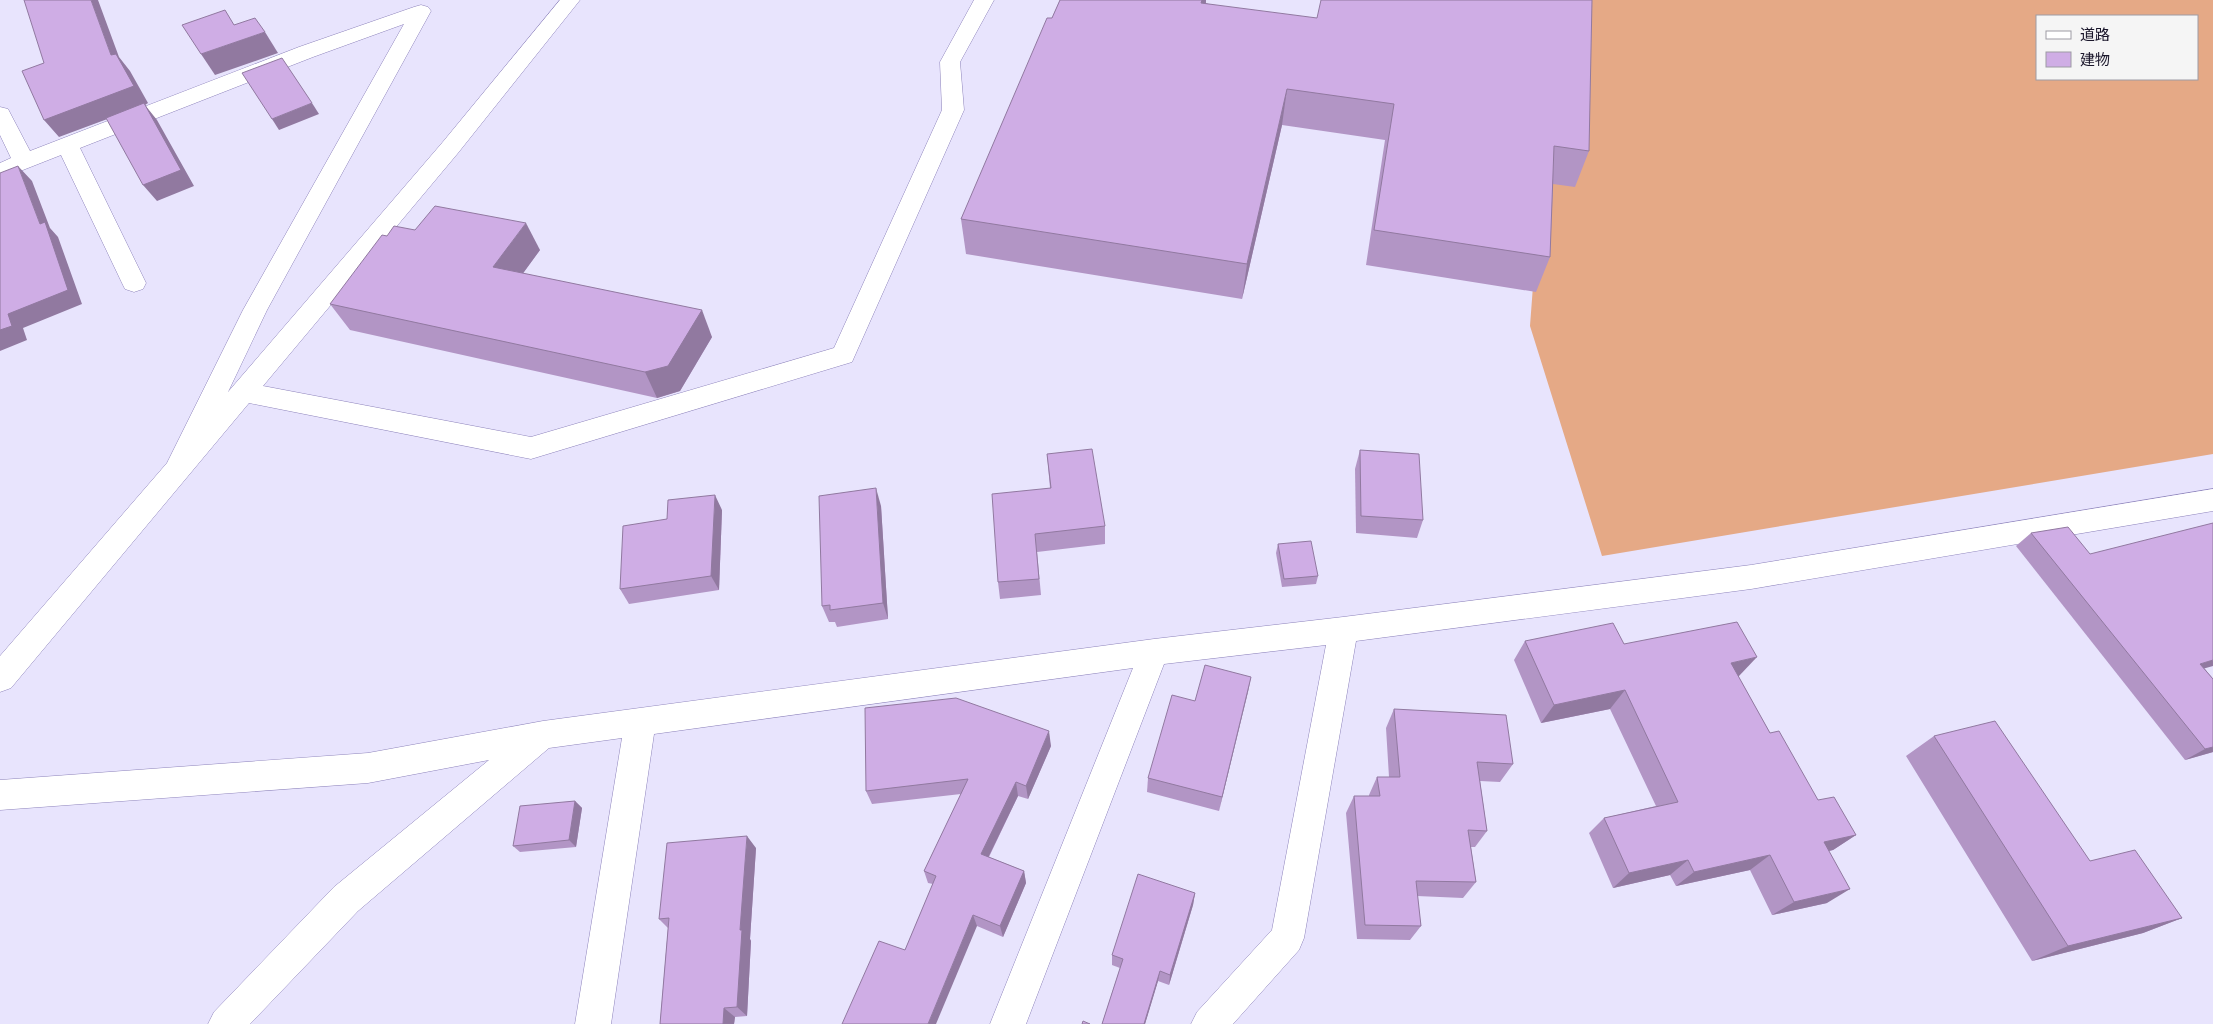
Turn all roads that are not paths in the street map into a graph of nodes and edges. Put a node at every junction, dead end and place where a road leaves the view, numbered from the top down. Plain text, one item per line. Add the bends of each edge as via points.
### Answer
1 (570, 0) edge
2 (984, 0) edge
3 (0, 114) edge
4 (67, 145) junction
5 (24, 161) junction
6 (0, 171) edge
7 (134, 283) dead end
8 (244, 392) junction
9 (176, 472) junction
10 (2213, 500) edge
11 (1344, 630) junction
12 (1154, 652) junction
13 (0, 678) edge
14 (640, 722) junction
15 (543, 735) junction
16 (0, 795) edge
17 (226, 1024) edge
18 (593, 1024) edge
19 (1008, 1024) edge
20 (1209, 1024) edge

1 - 8 street
2 - 8 street via 950,62 953,110 842,355 531,448
3 - 5 street
4 - 5 street
4 - 7 street
4 - 9 street via 421,11 255,310
5 - 6 street
8 - 9 street
9 - 13 street
10 - 11 street via 1751,577
11 - 12 street
11 - 20 street via 1287,938
12 - 14 street
12 - 19 street
14 - 15 street
14 - 18 street
15 - 16 street via 368,768
15 - 17 street via 346,899

